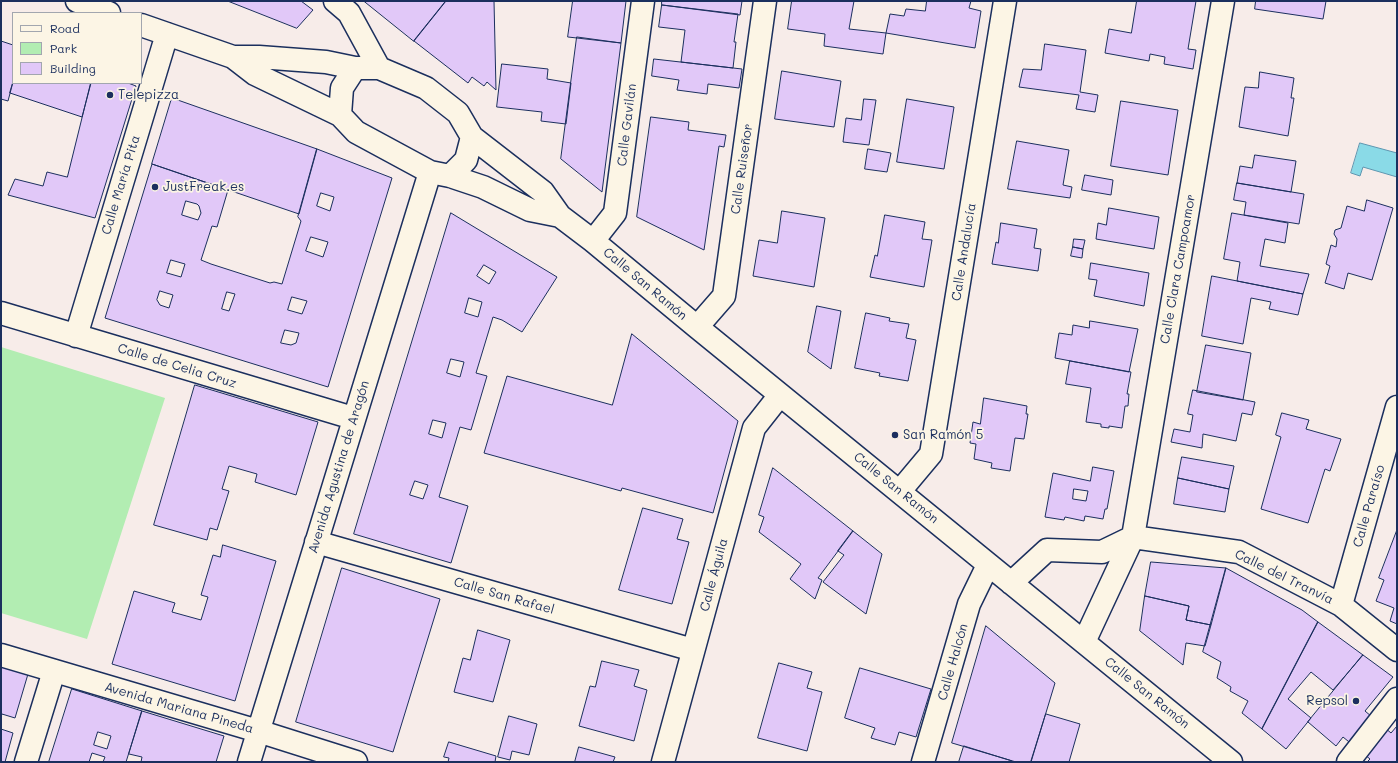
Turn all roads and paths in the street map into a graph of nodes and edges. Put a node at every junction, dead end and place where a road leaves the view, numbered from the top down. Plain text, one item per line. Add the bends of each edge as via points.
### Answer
1 (77, 1) edge
2 (335, 1) edge
3 (643, 1) edge
4 (765, 1) edge
5 (1005, 1) edge
6 (1223, 1) edge
7 (106, 12) edge
8 (142, 25) edge
9 (167, 34) junction
10 (233, 58) junction
11 (355, 68) junction
12 (379, 68) junction
13 (340, 115) junction
14 (472, 137) junction
15 (440, 174) junction
16 (560, 216) junction
17 (593, 241) junction
18 (1, 313) edge
19 (696, 327) junction
20 (76, 336) junction
21 (780, 394) junction
22 (1397, 407) edge
23 (353, 418) junction
24 (900, 491) junction
25 (1133, 537) junction
26 (316, 542) junction
27 (988, 564) junction
28 (1011, 583) junction
29 (1341, 605) junction
30 (1084, 642) junction
31 (693, 650) junction
32 (1397, 650) edge
33 (1, 655) edge
34 (54, 671) junction
35 (1397, 700) edge
36 (258, 731) junction
37 (26, 762) edge
38 (248, 762) edge
39 (356, 762) edge
40 (663, 762) edge
41 (924, 762) edge
42 (1231, 762) edge
43 (1348, 762) edge

1 - 7 street
2 - 12 street via 349,13
3 - 17 street, Calle Gavilán via 615,213
4 - 19 street, Calle Ruiseñor via 724,296
5 - 24 street, Calle Andalucía via 931,454
6 - 25 street, Calle Clara Campoamor
8 - 9 street
9 - 10 street
9 - 20 street, Calle María Pita
10 - 11 street via 259,57 326,62
10 - 13 street via 255,74
11 - 12 street
11 - 13 street via 342,88
12 - 14 street via 426,88 458,112
13 - 15 street, Calle San Ramón via 356,132
14 - 15 street via 466,160
14 - 16 street, Calle San Ramón via 543,192
15 - 16 street, Calle San Ramón via 483,187 530,210
15 - 23 street, Avenida Agustina de Aragón
16 - 17 street, Calle San Ramón
17 - 19 street, Calle San Ramón
18 - 20 street, Calle de Celia Cruz
19 - 21 street, Calle San Ramón
20 - 23 street, Calle de Celia Cruz
21 - 24 street, Calle San Ramón
21 - 31 street, Calle Águila via 754,428
22 - 29 street, Calle Paraíso
23 - 26 street, Avenida Agustina de Aragón
24 - 27 street, Calle San Ramón
25 - 28 street via 1102,552 1047,550
25 - 29 street, Calle del Tranvía via 1239,552
25 - 30 street, Calle Clara Campoamor
26 - 31 street, Calle San Rafael
26 - 36 street, Avenida Agustina de Aragón
27 - 28 street, Calle San Ramón
27 - 41 street, Calle Halcón via 969,604
28 - 30 street, Calle San Ramón
29 - 32 street, Calle del Tranvía
30 - 42 street, Calle San Ramón
31 - 40 street, Calle Águila
33 - 34 street, Avenida Mariana Pineda
34 - 36 street, Avenida Mariana Pineda
34 - 37 street
35 - 43 street
36 - 38 street, Avenida Agustina de Aragón
36 - 39 street, Avenida Mariana Pineda

